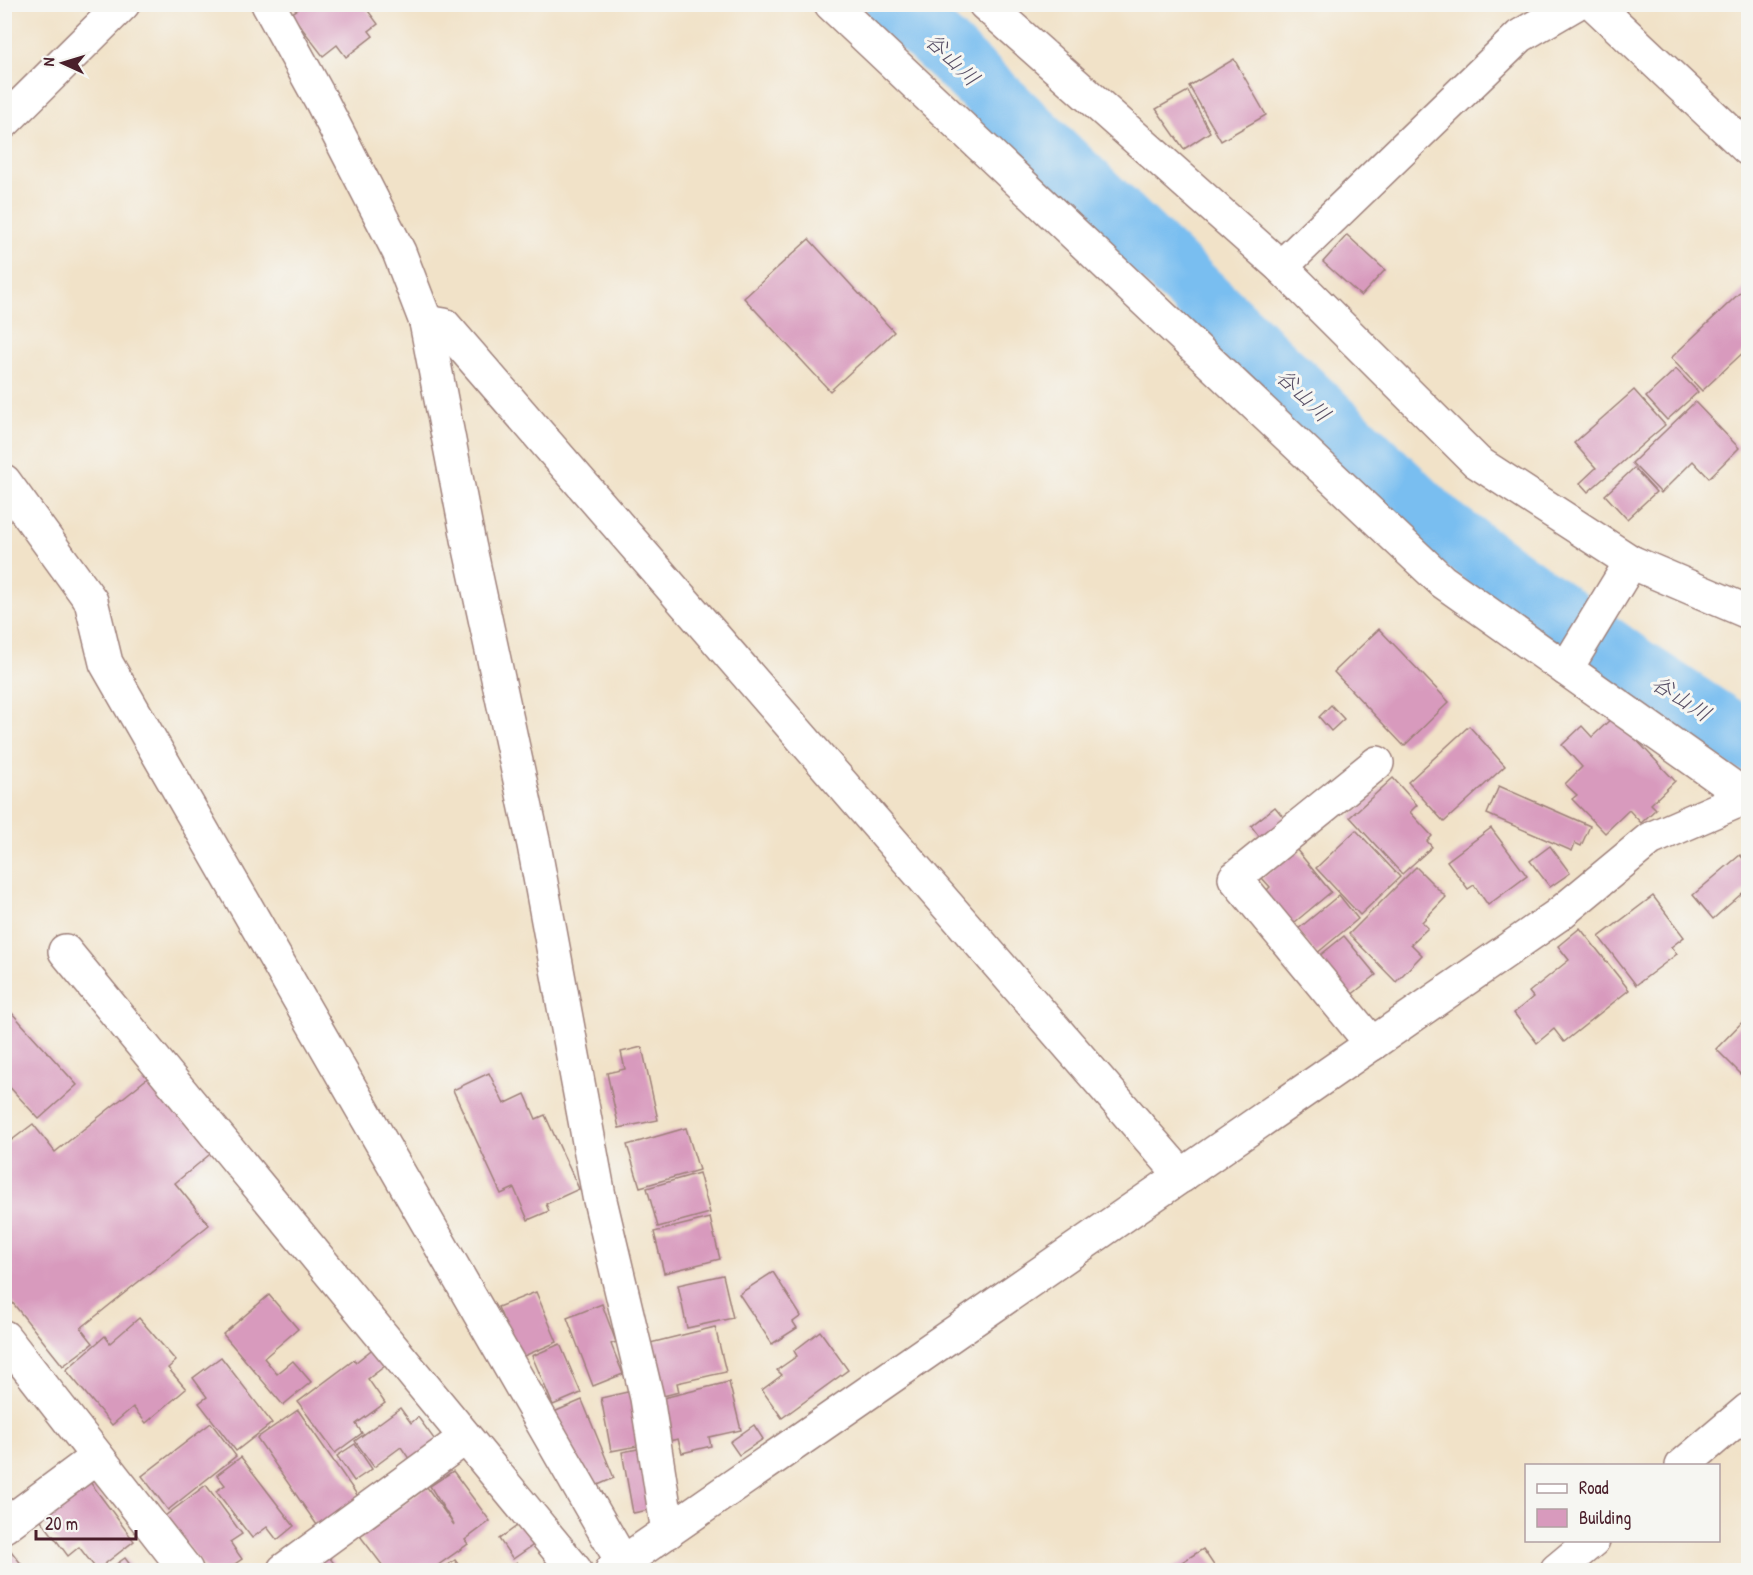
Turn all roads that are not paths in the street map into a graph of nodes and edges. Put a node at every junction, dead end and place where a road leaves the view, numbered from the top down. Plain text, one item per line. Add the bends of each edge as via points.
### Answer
1 (123, 4) edge
2 (268, 4) edge
3 (831, 4) edge
4 (984, 4) edge
5 (1575, 4) edge
6 (1594, 4) edge
7 (4, 122) edge
8 (1749, 149) edge
9 (1281, 267) junction
10 (426, 322) junction
11 (4, 481) edge
12 (1631, 563) junction
13 (1749, 612) edge
14 (1567, 668) junction
15 (1377, 763) dead end
16 (1748, 797) edge
17 (65, 951) dead end
18 (1372, 1044) junction
19 (1182, 1176) junction
20 (4, 1337) edge
21 (1749, 1410) edge
22 (465, 1438) junction
23 (98, 1457) junction
24 (1684, 1464) edge
25 (4, 1526) edge
26 (668, 1532) junction
27 (1591, 1542) edge
28 (621, 1568) edge
29 (186, 1570) edge
30 (284, 1570) edge
31 (575, 1570) edge
32 (1557, 1570) edge

1 - 7 street
2 - 10 street via 399,252
3 - 14 street via 1442,581
4 - 9 street
5 - 9 street via 1520,36
6 - 8 street
9 - 12 street via 1477,462
10 - 19 street via 444,325
10 - 26 street via 534,845 599,1196 647,1398
11 - 28 street via 91,601 106,663
12 - 13 street
12 - 14 street
14 - 16 street
15 - 18 street via 1235,878
16 - 18 street via 1650,838 1558,915
17 - 22 street
18 - 19 street
19 - 26 street
20 - 23 street
21 - 24 street
22 - 30 street
22 - 31 street
23 - 25 street
23 - 29 street
26 - 28 street
27 - 32 street

